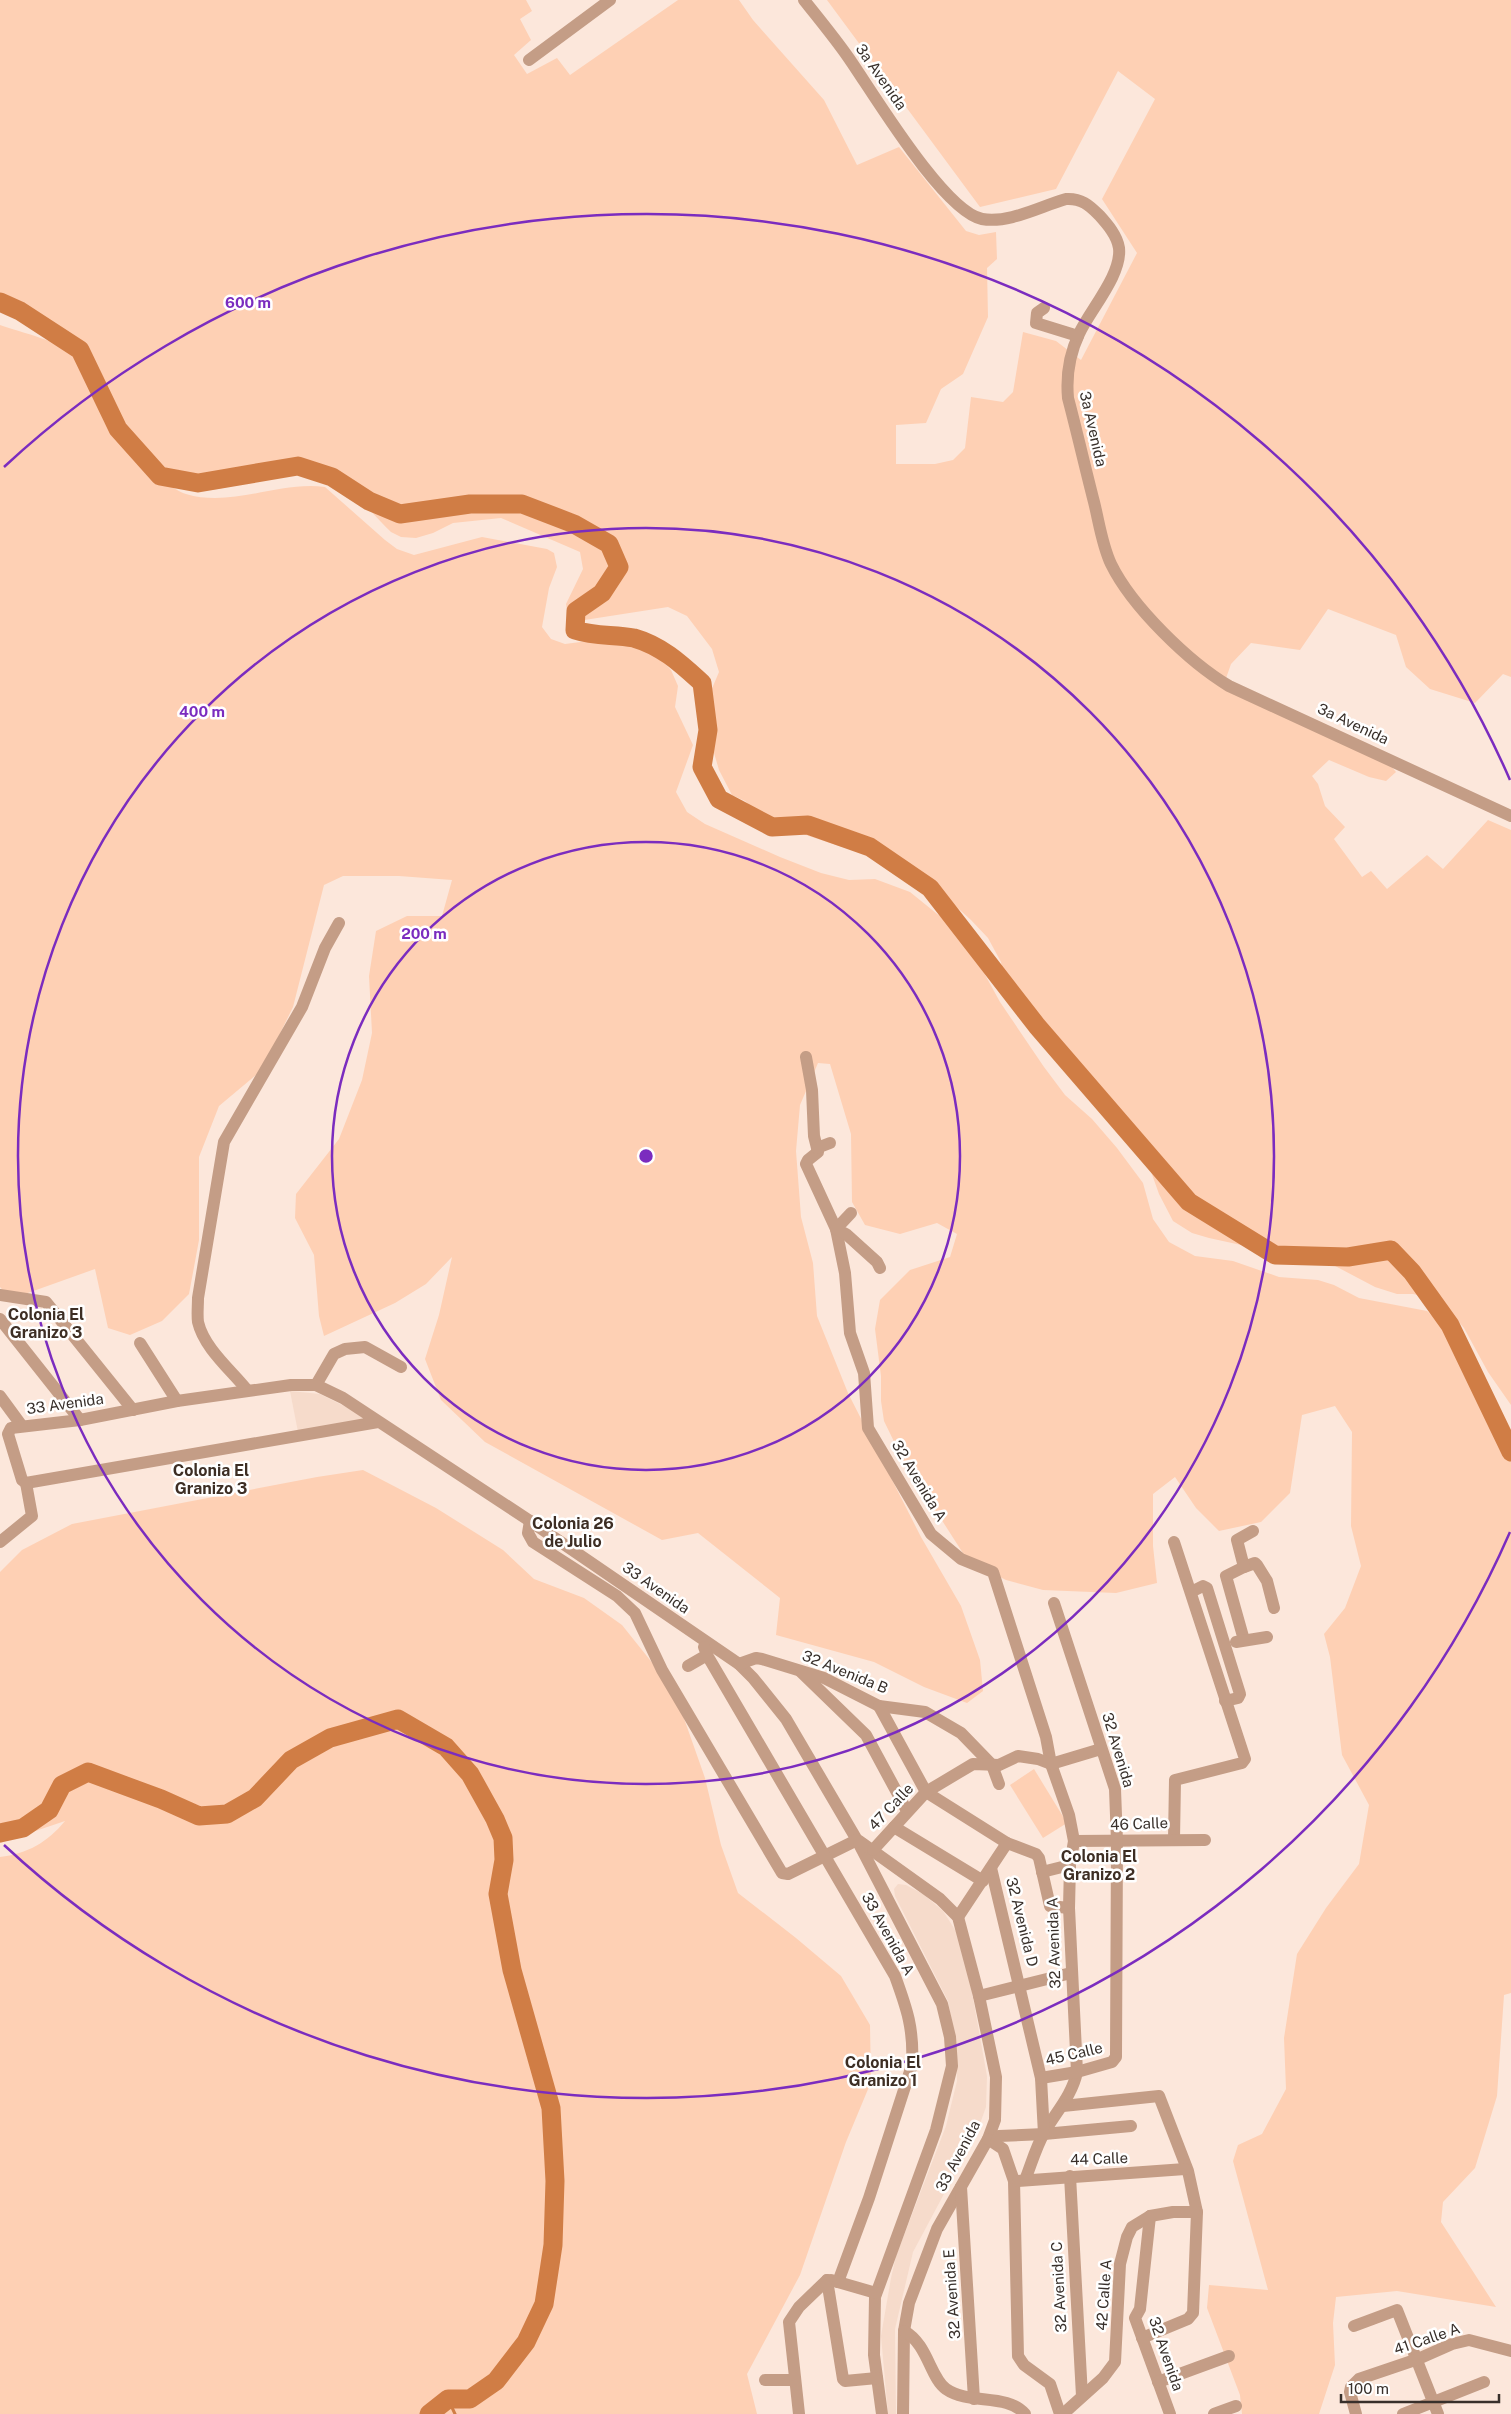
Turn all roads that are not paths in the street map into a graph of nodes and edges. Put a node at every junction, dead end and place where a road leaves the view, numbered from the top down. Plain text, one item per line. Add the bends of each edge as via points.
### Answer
1 (610, 0) edge
2 (804, 0) edge
3 (529, 60) dead end
4 (1044, 308) dead end
5 (1078, 336) junction
6 (1511, 816) edge
7 (339, 923) dead end
8 (806, 1057) dead end
9 (830, 1143) dead end
10 (817, 1148) junction
11 (851, 1213) dead end
12 (836, 1229) junction
13 (880, 1268) dead end
14 (0, 1295) edge
15 (0, 1319) edge
16 (140, 1343) dead end
17 (401, 1367) dead end
18 (316, 1386) junction
19 (247, 1390) junction
20 (0, 1396) edge
21 (177, 1401) junction
22 (133, 1410) junction
23 (80, 1420) junction
24 (378, 1422) junction
25 (22, 1426) junction
26 (26, 1483) junction
27 (530, 1521) junction
28 (1252, 1531) dead end
29 (0, 1542) edge
30 (1174, 1542) dead end
31 (1244, 1567) junction
32 (1191, 1592) junction
33 (1054, 1603) dead end
34 (1274, 1608) dead end
35 (1267, 1637) dead end
36 (700, 1639) junction
37 (1244, 1640) junction
38 (1226, 1644) junction
39 (707, 1655) junction
40 (739, 1664) junction
41 (688, 1666) dead end
42 (798, 1669) junction
43 (1225, 1701) junction
44 (879, 1706) junction
45 (1101, 1749) junction
46 (1051, 1764) junction
47 (992, 1765) junction
48 (999, 1784) dead end
49 (926, 1792) junction
50 (907, 1811) junction
51 (894, 1827) junction
52 (1174, 1839) junction
53 (857, 1840) junction
54 (1205, 1840) dead end
55 (1074, 1841) junction
56 (1117, 1842) junction
57 (1007, 1843) junction
58 (873, 1850) junction
59 (823, 1855) junction
60 (886, 1861) junction
61 (1070, 1865) junction
62 (992, 1868) junction
63 (873, 1870) junction
64 (1042, 1872) junction
65 (983, 1882) junction
66 (1069, 1908) junction
67 (958, 1918) junction
68 (1071, 1973) junction
69 (1021, 1987) junction
70 (979, 1996) junction
71 (1115, 2060) joint
72 (1077, 2072) junction
73 (1041, 2078) junction
74 (1063, 2106) junction
75 (1131, 2126) dead end
76 (1044, 2134) junction
77 (992, 2141) junction
78 (1185, 2169) junction
79 (1070, 2176) junction
80 (1019, 2180) junction
81 (961, 2186) junction
82 (1197, 2212) junction
83 (1150, 2216) junction
84 (832, 2281) junction
85 (876, 2294) junction
86 (1136, 2315) junction
87 (1118, 2316) junction
88 (1354, 2326) dead end
89 (904, 2332) junction
90 (1142, 2338) junction
91 (1511, 2351) edge
92 (1229, 2356) dead end
93 (1418, 2359) junction
94 (877, 2378) junction
95 (765, 2380) dead end
96 (794, 2380) junction
97 (1158, 2382) junction
98 (1484, 2382) dead end
99 (1082, 2396) junction
100 (974, 2399) junction
101 (1236, 2406) dead end
102 (1436, 2408) edge
103 (799, 2414) edge
104 (882, 2414) edge
105 (903, 2414) edge
106 (1025, 2414) edge
107 (1061, 2414) edge
108 (1170, 2414) edge
109 (1214, 2414) edge
110 (1356, 2414) edge
111 (1404, 2414) edge

1 - 3 street
2 - 5 street, 3a Avenida via 846,54 925,168 963,208 974,216 992,219 1075,199 1086,203 1108,225 1119,246 1118,262
4 - 5 street via 1037,313 1036,323
5 - 6 street, 3a Avenida via 1068,363 1068,398 1103,539 1120,580 1164,632 1192,661 1229,686
7 - 19 street via 302,1006 224,1142 198,1298 198,1321 209,1345
8 - 10 street
9 - 10 street
10 - 12 street, 32 Avenida A via 817,1154 806,1164
11 - 12 street
12 - 13 street via 846,1234
12 - 46 street, 32 Avenida A via 845,1273 850,1333 864,1373 868,1428 931,1534 961,1559 994,1572 1046,1737
14 - 22 street via 46,1302
15 - 23 street
16 - 21 street
17 - 18 street via 365,1347 346,1349 334,1354
18 - 19 street, 33 Avenida
18 - 24 street, 33 Avenida via 343,1398
19 - 21 street, 33 Avenida
20 - 25 street
21 - 22 street, 33 Avenida
22 - 23 street, 33 Avenida
23 - 25 street, 33 Avenida
24 - 26 street
24 - 27 street, 33 Avenida
25 - 26 street, 33 Avenida via 8,1430 22,1480
26 - 29 street, 33 Avenida via 32,1516
27 - 36 street, 33 Avenida
27 - 59 street via 528,1533 533,1542 617,1596 635,1613 662,1670 782,1872 788,1874
28 - 31 street via 1237,1540
30 - 32 street
31 - 34 street via 1255,1563 1267,1581
31 - 37 street via 1229,1573 1226,1578
32 - 38 street via 1203,1586 1208,1588
32 - 43 street
33 - 45 street, 32 Avenida
35 - 37 street
36 - 39 street, 33 Avenida A
36 - 40 street, 33 Avenida
37 - 38 street
38 - 43 street via 1240,1694 1238,1698
39 - 41 street
39 - 59 street, 33 Avenida A
40 - 42 street, 32 Avenida B via 756,1658
40 - 53 street, 33 Avenida via 786,1719
42 - 44 street, 32 Avenida B via 824,1678
42 - 50 street via 866,1735
43 - 52 street via 1245,1761 1175,1780
44 - 47 street, 32 Avenida B via 925,1712 961,1734
44 - 49 street
45 - 46 street
45 - 56 street, 32 Avenida via 1115,1789
46 - 47 street, 47 Calle via 1038,1758 1018,1756
46 - 55 street, 32 Avenida A via 1069,1814
47 - 48 street, 32 Avenida B
47 - 49 street, 47 Calle via 973,1764
49 - 50 street, 47 Calle
49 - 57 street
50 - 51 street, 47 Calle
51 - 58 street, 47 Calle
51 - 65 street, 32 Avenida D
52 - 54 street, 46 Calle
52 - 56 street, 46 Calle
53 - 58 street, 33 Avenida
53 - 59 street
53 - 63 street, 33 Avenida
55 - 56 street, 46 Calle
55 - 61 street, 32 Avenida A
56 - 71 street, 32 Avenida
57 - 62 street
57 - 64 street via 1036,1854
58 - 60 street, 33 Avenida
59 - 84 street, 33 Avenida A via 895,1976 910,2017 913,2046 912,2066 869,2198
60 - 63 street
60 - 67 street, 33 Avenida via 940,1899
61 - 64 street
61 - 66 street, 32 Avenida A
62 - 65 street
62 - 69 street, 32 Avenida D
63 - 85 street, 33 Avenida via 942,2004 950,2037 952,2066 936,2130
64 - 66 street via 1050,1906
65 - 67 street
66 - 68 street, 32 Avenida A
67 - 70 street, 33 Avenida
68 - 69 street
68 - 72 street, 32 Avenida A
69 - 70 street
69 - 73 street, 32 Avenida D
70 - 77 street, 33 Avenida via 996,2077
71 - 72 street, 45 Calle
72 - 73 street, 45 Calle
72 - 74 street
73 - 76 street, 32 Avenida D
74 - 76 street
74 - 78 street via 1159,2096
75 - 76 street
76 - 77 street via 999,2136
76 - 80 street
77 - 80 street via 1003,2149
77 - 81 street, 33 Avenida
78 - 79 street, 44 Calle
78 - 82 street
79 - 80 street, 44 Calle
79 - 99 street, 32 Avenida C
80 - 107 street via 1018,2356 1024,2365 1050,2384
81 - 89 street, 33 Avenida via 937,2229 908,2303
81 - 100 street, 32 Avenida E
82 - 83 street, 42 Calle A
82 - 90 street via 1192,2316
83 - 86 street, 32 Avenida via 1140,2309
83 - 87 street, 42 Calle A via 1132,2227 1127,2237 1120,2264
84 - 85 street
84 - 94 street via 843,2379
84 - 96 street via 799,2307 789,2322
85 - 94 street, 33 Avenida via 874,2355
86 - 87 street
86 - 90 street, 32 Avenida
87 - 99 street, 42 Calle A via 1115,2362 1103,2378
88 - 93 street via 1397,2310
89 - 100 street via 917,2341 945,2389
89 - 105 street, 33 Avenida
90 - 97 street, 32 Avenida
91 - 93 street, 41 Calle A via 1469,2340
92 - 97 street
93 - 102 street
93 - 110 street, 41 Calle A via 1354,2383 1350,2392
94 - 104 street, 33 Avenida
95 - 96 street
96 - 103 street
97 - 108 street, 32 Avenida
98 - 102 street
99 - 107 street, 42 Calle A
100 - 106 street via 1016,2405
101 - 109 street
102 - 111 street

